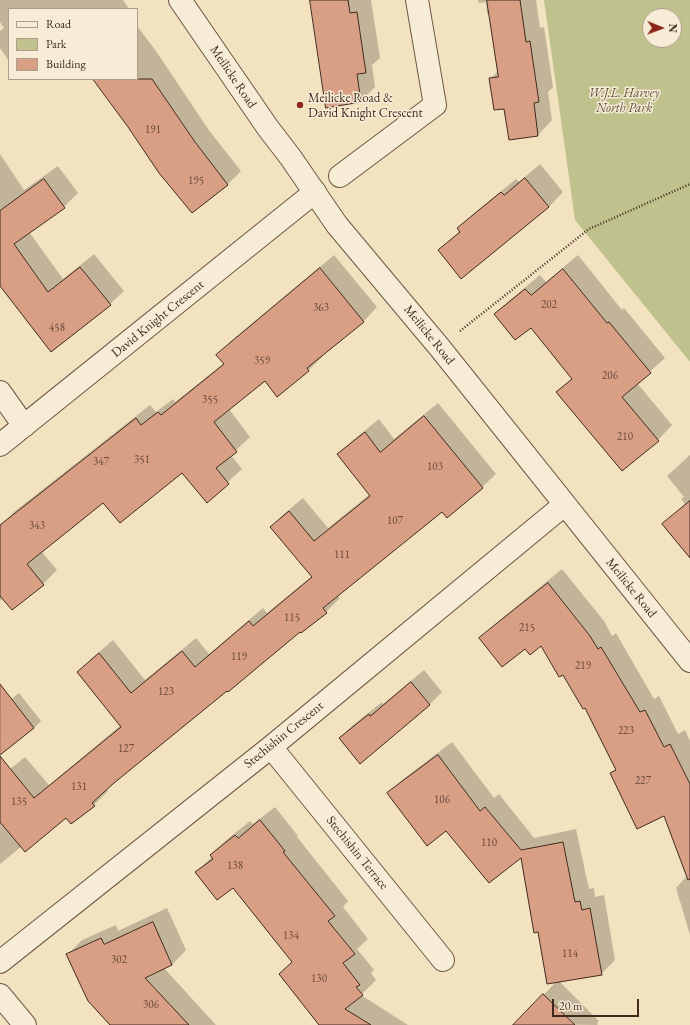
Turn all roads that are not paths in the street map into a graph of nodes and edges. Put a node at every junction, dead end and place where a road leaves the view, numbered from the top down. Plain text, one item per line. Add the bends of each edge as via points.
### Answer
1 (180, 0) edge
2 (417, 0) edge
3 (340, 176) dead end
4 (315, 192) junction
5 (0, 392) edge
6 (24, 426) junction
7 (0, 446) edge
8 (564, 505) junction
9 (690, 661) edge
10 (271, 747) junction
11 (443, 960) dead end
12 (0, 962) edge
13 (0, 994) edge
14 (25, 1025) edge

1 - 4 street, Meilicke Road
2 - 3 street via 435,105
4 - 6 street, David Knight Crescent
4 - 8 street, Meilicke Road via 337,225 440,348
5 - 6 street
6 - 7 street, David Knight Crescent
8 - 9 street, Meilicke Road
8 - 10 street, Stechishin Crescent
10 - 11 street, Stechishin Terrace
10 - 12 street, Stechishin Crescent
13 - 14 street

